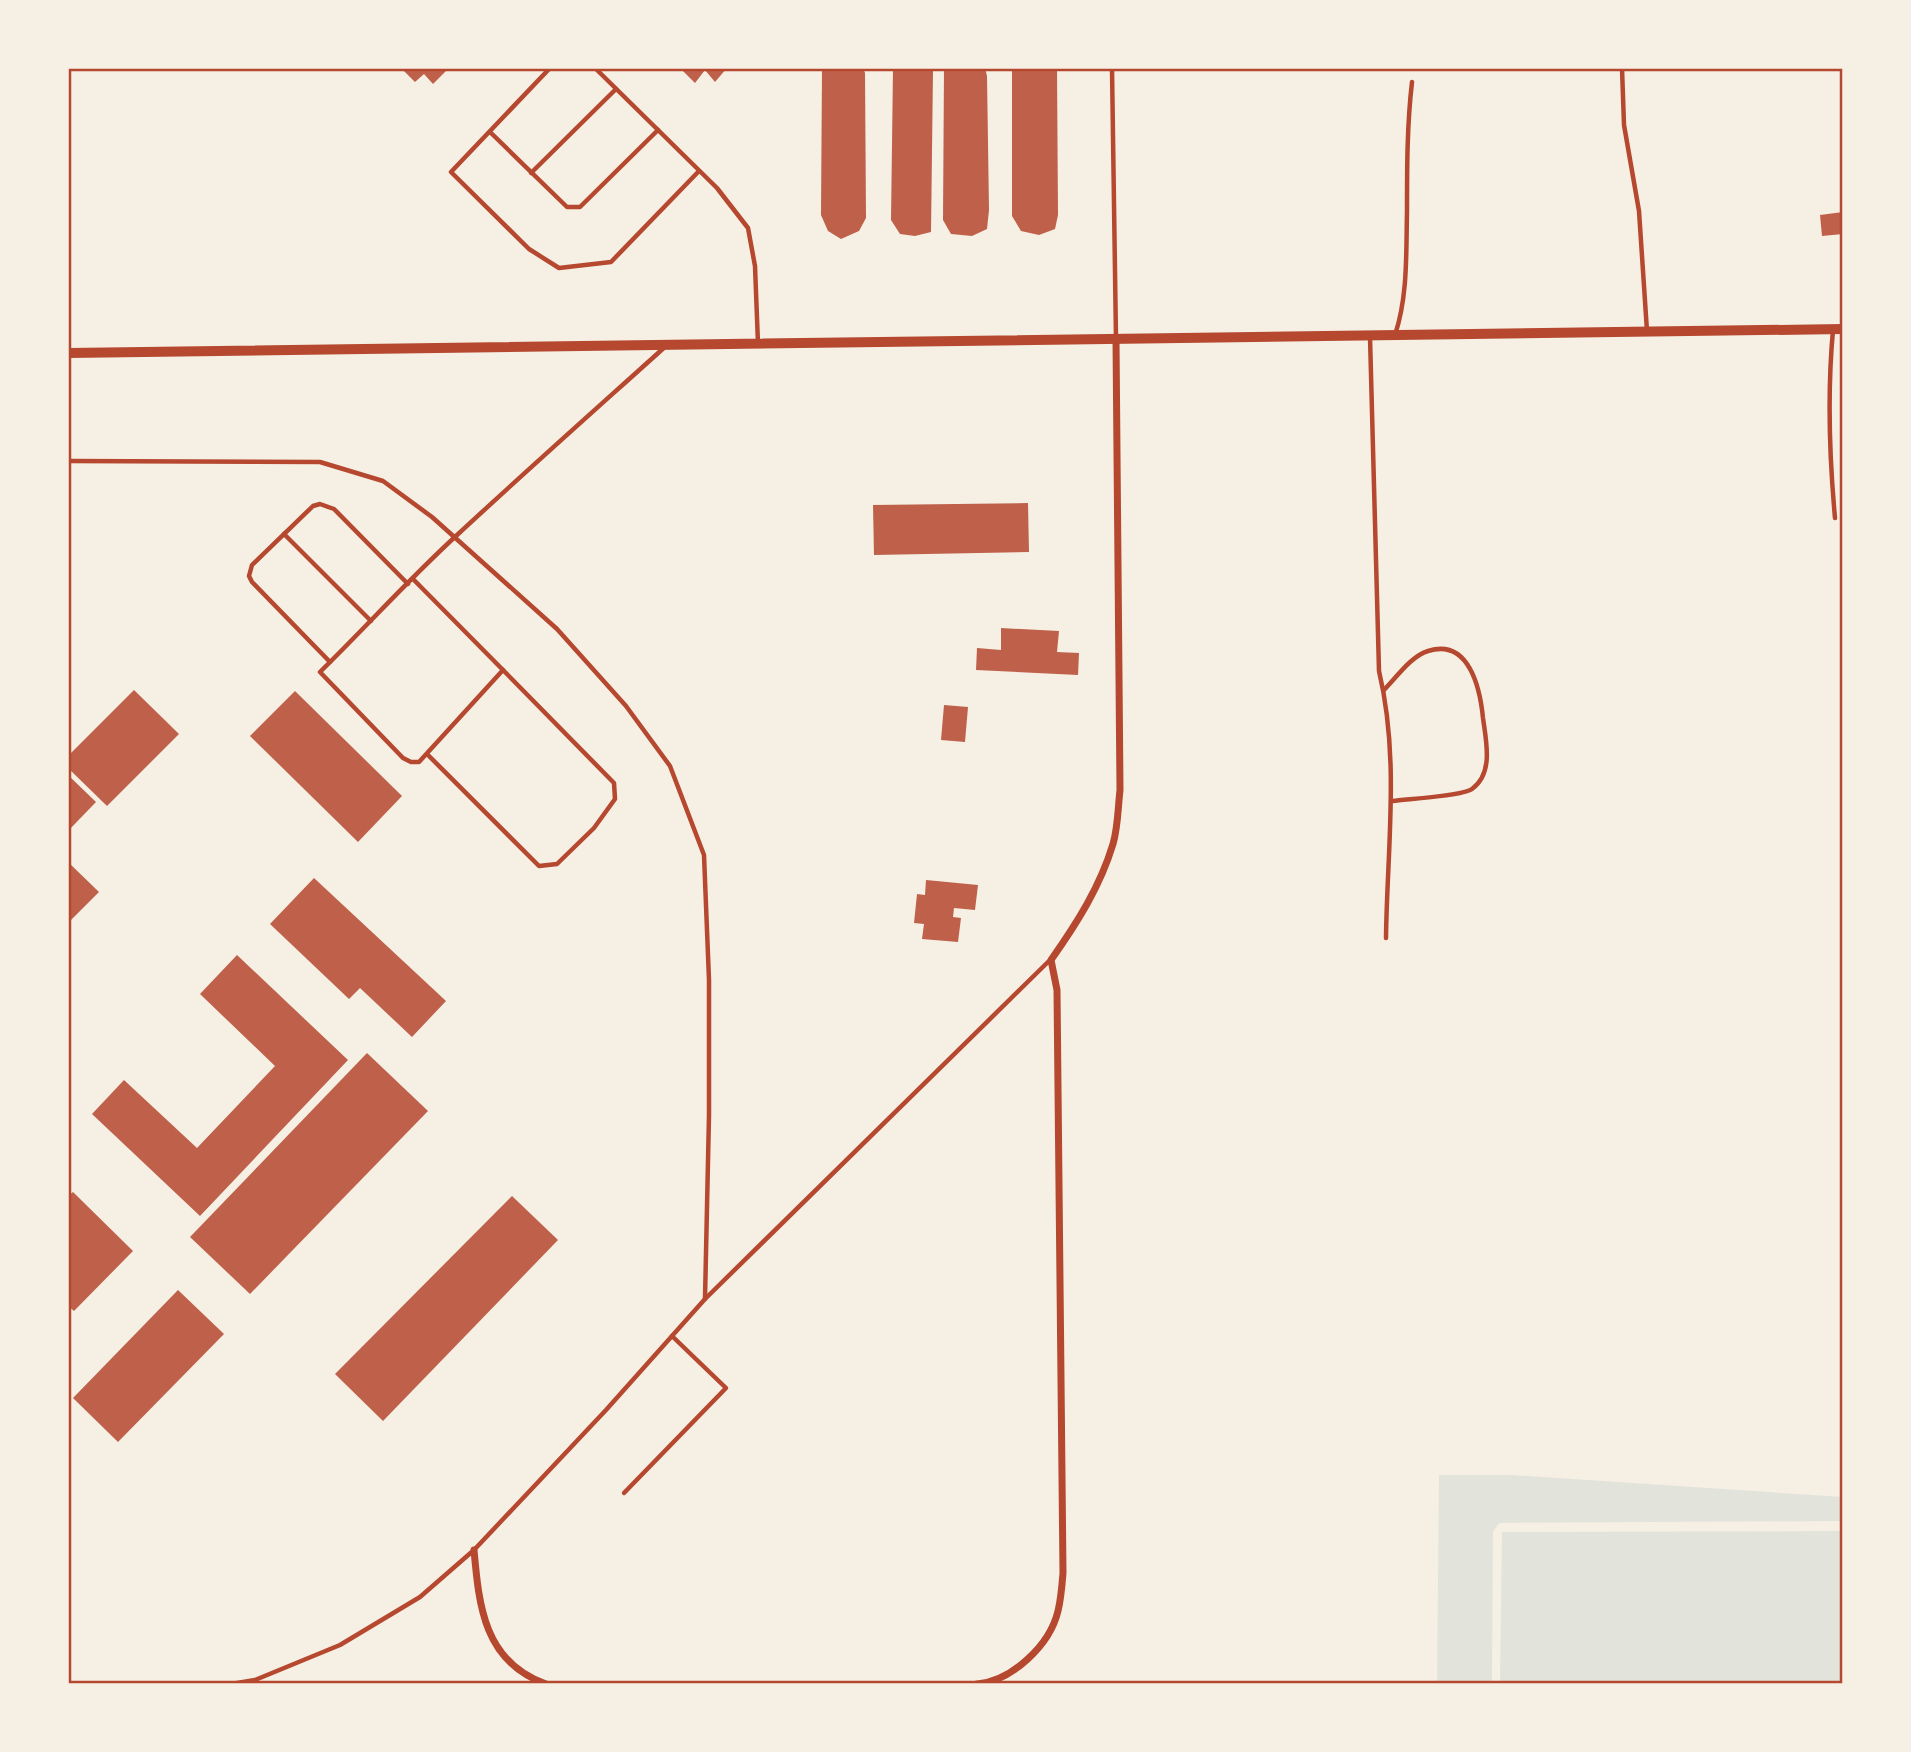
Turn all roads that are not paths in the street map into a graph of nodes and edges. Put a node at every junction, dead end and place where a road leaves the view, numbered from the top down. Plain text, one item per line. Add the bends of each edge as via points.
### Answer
1 (550, 68) edge
2 (595, 68) edge
3 (1112, 68) edge
4 (1622, 68) edge
5 (1412, 82) dead end
6 (616, 89) junction
7 (657, 130) junction
8 (489, 132) junction
9 (699, 171) junction
10 (531, 173) junction
11 (1838, 329) edge
12 (1647, 332) junction
13 (1370, 336) junction
14 (1394, 336) junction
15 (1115, 340) junction
16 (758, 345) junction
17 (667, 346) junction
18 (68, 353) edge
19 (68, 461) edge
20 (1835, 517) dead end
21 (284, 534) junction
22 (454, 538) junction
23 (413, 579) junction
24 (408, 584) junction
25 (371, 621) junction
26 (330, 662) junction
27 (503, 670) junction
28 (1384, 691) junction
29 (427, 754) junction
30 (1393, 801) junction
31 (1386, 938) dead end
32 (1051, 960) junction
33 (705, 1299) junction
34 (672, 1336) junction
35 (624, 1493) dead end
36 (474, 1550) junction
37 (231, 1684) edge
38 (546, 1684) edge
39 (977, 1684) edge

1 - 8 lane
2 - 6 lane
3 - 15 lane
4 - 12 lane
5 - 14 lane via 1406,265 1401,317
6 - 7 lane
6 - 10 lane
7 - 9 lane
7 - 10 lane via 580,207 567,207
8 - 9 lane via 451,172 529,249 559,268 611,262
8 - 10 lane
9 - 16 lane via 748,228 755,266
11 - 12 street
11 - 20 lane via 1828,384
12 - 14 street
13 - 14 street
13 - 15 street
13 - 28 lane via 1379,671
15 - 16 street
15 - 32 street via 1120,790 1114,842 1099,882
16 - 17 street
17 - 18 street
17 - 22 lane
19 - 22 lane via 320,462 383,481
21 - 24 lane via 313,506 327,505
21 - 25 lane
21 - 26 lane via 252,565 249,576
22 - 23 lane
22 - 33 lane via 557,629 626,706 670,766 704,855 709,980
23 - 24 lane
23 - 27 lane
24 - 25 lane
25 - 26 lane
26 - 29 lane via 320,672 403,758 419,762
27 - 29 lane
27 - 29 lane via 614,783 615,799 594,828 557,864 538,866
28 - 30 lane
28 - 30 lane via 1425,651 1443,648 1460,655 1474,674 1481,696 1487,745 1481,780 1470,791
30 - 31 lane
32 - 33 lane
32 - 39 street via 1057,990 1063,1573 1058,1613 1042,1642 1021,1665
33 - 34 lane
34 - 35 lane via 726,1388
34 - 36 lane
36 - 37 lane via 421,1597 340,1644 255,1680
36 - 38 street via 478,1597 498,1650 519,1670

